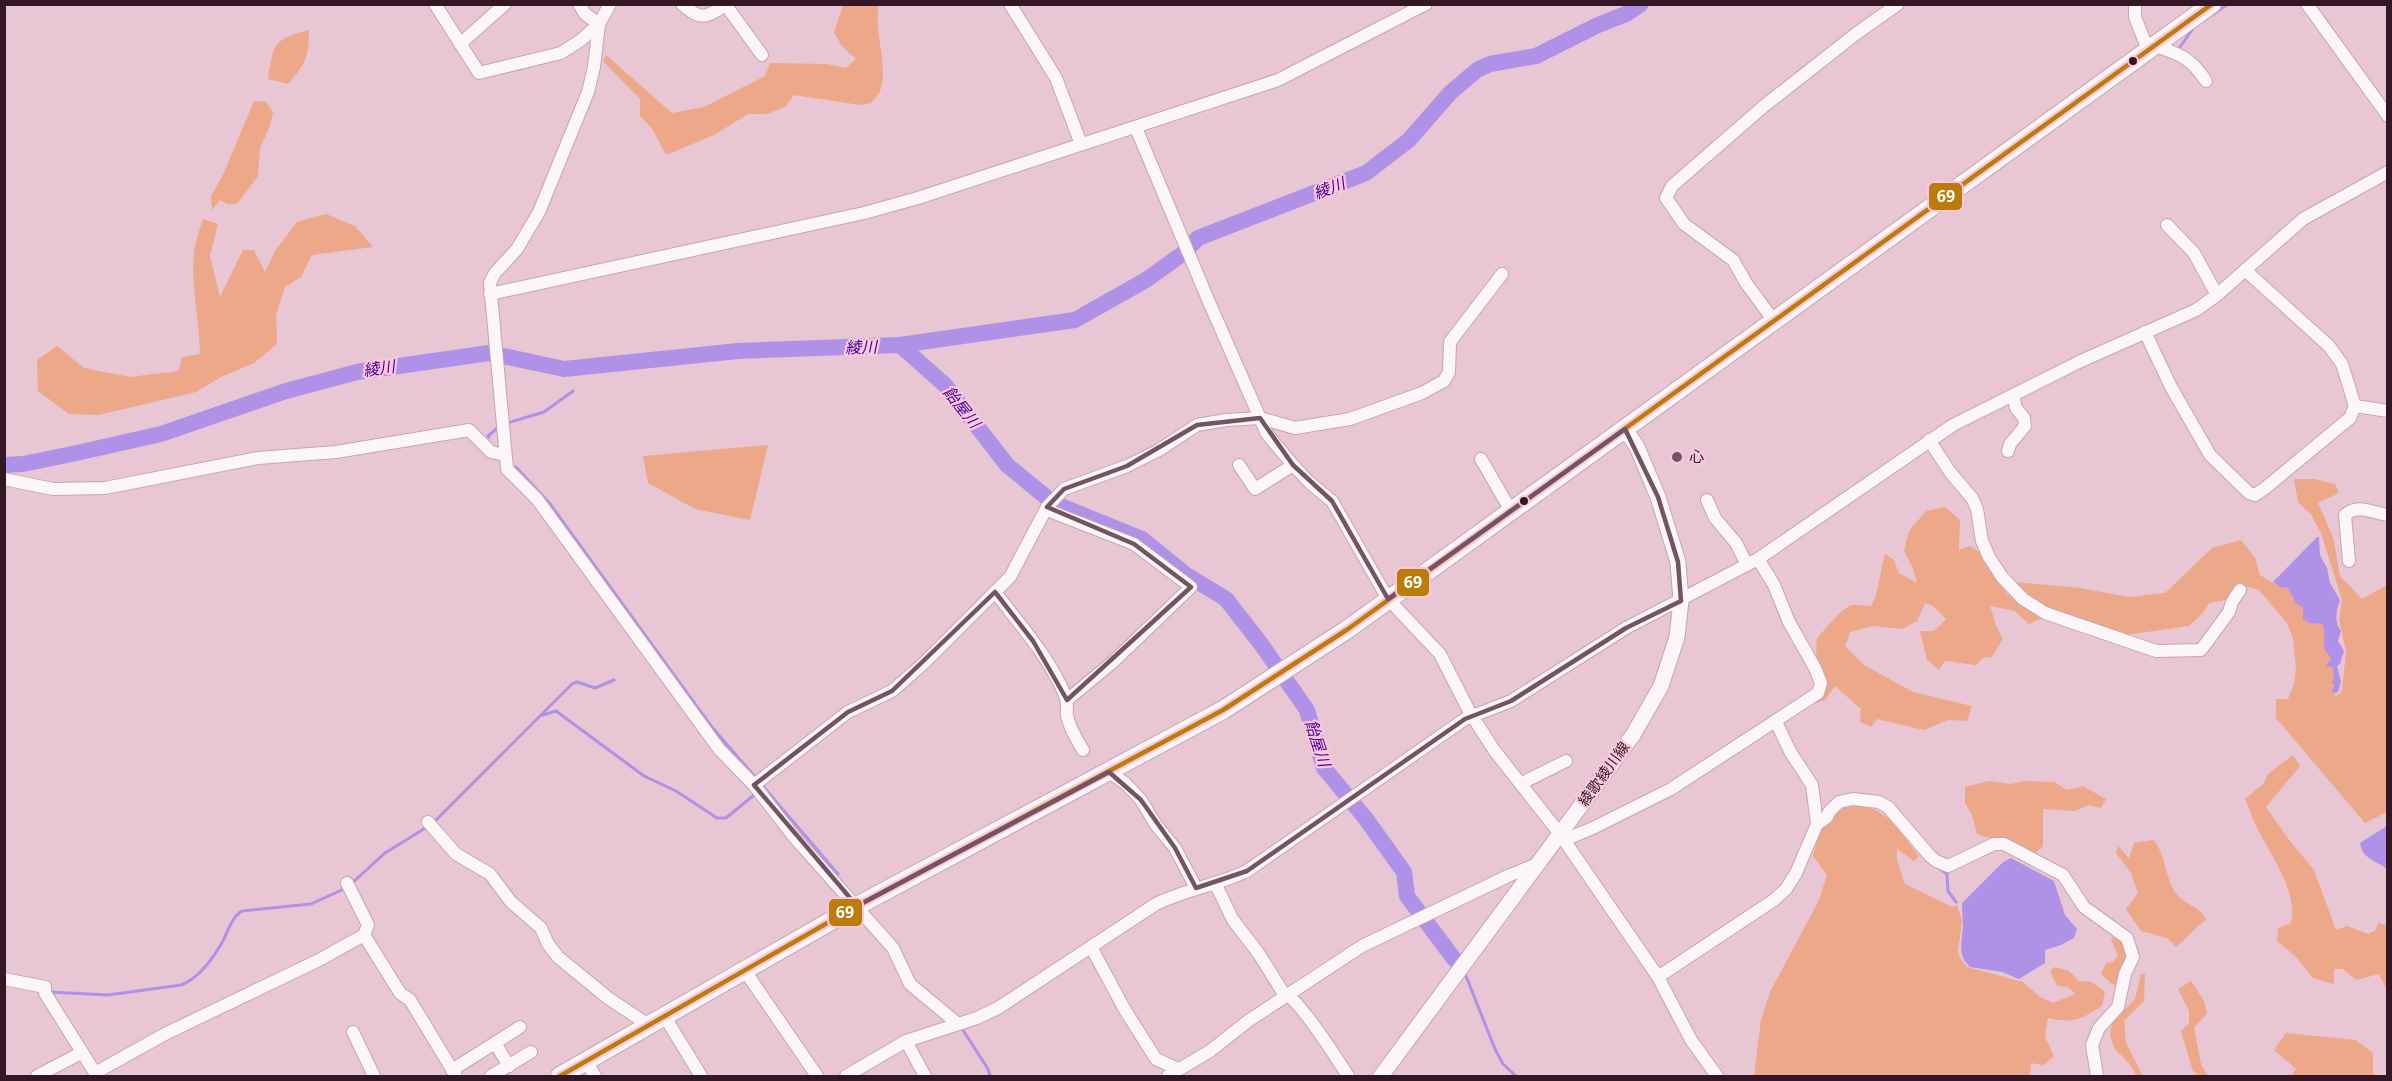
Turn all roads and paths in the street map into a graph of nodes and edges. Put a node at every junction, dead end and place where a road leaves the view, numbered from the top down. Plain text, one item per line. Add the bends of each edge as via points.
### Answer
1 (435, 4) edge
2 (505, 4) edge
3 (579, 4) edge
4 (610, 4) edge
5 (682, 4) edge
6 (1010, 4) edge
7 (1426, 4) edge
8 (1898, 4) edge
9 (2135, 4) edge
10 (2212, 4) edge
11 (2307, 4) edge
12 (726, 5) edge
13 (599, 24) junction
14 (460, 44) junction
15 (2151, 48) junction
16 (762, 55) dead end
17 (2206, 81) dead end
18 (2388, 116) edge
19 (1137, 133) junction
20 (1081, 144) junction
21 (2388, 172) edge
22 (2167, 225) dead end
23 (2245, 270) junction
24 (1502, 274) dead end
25 (2217, 295) junction
26 (490, 299) junction
27 (1774, 321) junction
28 (2145, 332) junction
29 (2013, 395) junction
30 (2355, 406) junction
31 (2388, 411) edge
32 (1260, 418) junction
33 (1625, 429) junction
34 (1929, 440) junction
35 (505, 451) junction
36 (2008, 451) dead end
37 (1481, 459) dead end
38 (1239, 465) dead end
39 (1293, 465) junction
40 (4, 479) edge
41 (1707, 500) dead end
42 (1047, 507) junction
43 (1511, 511) junction
44 (2388, 515) edge
45 (1758, 559) junction
46 (2349, 561) dead end
47 (1747, 565) junction
48 (2240, 590) dead end
49 (995, 592) junction
50 (1388, 598) junction
51 (1681, 601) junction
52 (1067, 700) junction
53 (1474, 716) junction
54 (1776, 722) junction
55 (1083, 750) dead end
56 (1566, 761) dead end
57 (1109, 772) junction
58 (758, 783) junction
59 (1522, 783) junction
60 (430, 824) dead end
61 (1817, 824) junction
62 (1562, 837) junction
63 (1541, 862) junction
64 (1215, 883) junction
65 (348, 885) dead end
66 (1196, 888) junction
67 (857, 906) junction
68 (364, 936) junction
69 (1091, 947) junction
70 (746, 971) junction
71 (1658, 977) junction
72 (4, 978) edge
73 (1287, 994) junction
74 (658, 1021) junction
75 (958, 1024) junction
76 (520, 1027) dead end
77 (353, 1032) dead end
78 (906, 1041) junction
79 (495, 1043) junction
80 (531, 1052) dead end
81 (81, 1053) junction
82 (509, 1066) junction
83 (590, 1069) edge
84 (454, 1073) edge
85 (1173, 1073) edge
86 (96, 1075) edge
87 (37, 1077) edge
88 (374, 1077) edge
89 (491, 1077) edge
90 (560, 1077) edge
91 (701, 1077) edge
92 (817, 1077) edge
93 (846, 1077) edge
94 (925, 1077) edge
95 (1348, 1077) edge
96 (1381, 1077) edge
97 (1717, 1077) edge
98 (2097, 1077) edge

1 - 14 street
2 - 14 street
3 - 13 street
4 - 13 street
5 - 12 street via 694,15 704,16
6 - 20 street via 1056,78
7 - 19 street via 1278,80
8 - 27 street via 1747,120 1672,186 1666,198 1684,224 1733,260
9 - 15 street via 2135,17
10 - 15 highway
11 - 18 street
12 - 16 street
13 - 14 street via 561,53 479,73
13 - 26 street via 588,92 539,212 517,249 495,273 490,283
15 - 17 street via 2175,52 2194,62
15 - 27 highway
19 - 20 street
19 - 32 street
20 - 26 street via 864,213
21 - 23 street via 2303,219
22 - 25 street via 2194,253
23 - 25 street
23 - 30 street via 2329,346 2342,364
24 - 32 street via 1450,342 1449,372 1444,381 1350,419 1295,428
25 - 28 street via 2196,310
26 - 35 street
27 - 33 highway
28 - 29 street
28 - 30 street via 2210,455 2248,493 2255,495 2273,482 2350,418
29 - 34 street
29 - 36 street via 2025,426
30 - 31 street
32 - 39 street via 1267,434
32 - 42 street via 1197,425 1127,466 1064,489
33 - 43 highway
33 - 51 main road, 綾歌綾川線 via 1658,497 1678,562
34 - 45 street
34 - 48 street via 1972,498 1982,541 2002,577 2023,599 2045,613 2156,651 2201,650
35 - 40 street via 491,452 469,430 336,452 258,458 105,488 53,489
35 - 58 street via 507,469 537,499 719,749
37 - 43 street
38 - 39 street via 1255,489
39 - 50 street via 1332,501
41 - 47 street
42 - 49 street via 1010,577
42 - 52 street via 1134,544 1191,587
43 - 50 highway
44 - 46 street via 2358,508 2345,515
45 - 47 street
45 - 54 street via 1821,683 1818,693
47 - 51 street
49 - 52 street via 1033,641
49 - 58 street via 892,691 848,712
50 - 53 street via 1440,654
50 - 57 highway via 1348,629 1223,710
51 - 53 street via 1626,628 1511,701
51 - 62 main road, 綾歌綾川線 via 1677,637 1661,686 1633,735
52 - 55 street via 1067,715
53 - 59 street via 1494,750
53 - 64 street via 1350,797 1247,871
54 - 61 street via 1812,785
54 - 62 street via 1671,789 1593,828
56 - 59 street
57 - 66 street via 1141,800 1175,848
57 - 67 highway
58 - 67 street via 795,838
59 - 62 street
60 - 74 street via 456,854 490,874 511,902 541,928 558,957 608,998
61 - 71 street via 1786,889
61 - 98 street via 1839,802 1879,802 1941,864 1948,866 1994,844 2004,844 2063,875 2084,907 2127,938 2133,957 2118,1007 2099,1028 2092,1045
62 - 63 main road, 綾歌綾川線
62 - 71 street
63 - 73 street via 1362,946
63 - 96 main road, 綾歌綾川線
64 - 66 street
64 - 73 street via 1233,920
65 - 68 street via 368,926
66 - 69 street via 1156,904
67 - 70 highway
67 - 75 street via 893,948 910,984
68 - 84 street via 400,993 410,1000
68 - 86 street via 165,1034
69 - 75 street via 998,1008
69 - 85 street via 1156,1059
70 - 74 highway
70 - 92 street
71 - 97 street via 1691,1040
72 - 81 street via 45,987
73 - 85 street
73 - 95 street
74 - 83 highway
74 - 91 street
75 - 78 street
76 - 79 street
77 - 88 street
78 - 93 street
78 - 94 street
79 - 82 street
79 - 84 street
80 - 82 street
81 - 86 street
81 - 87 street
82 - 89 street
83 - 90 highway

